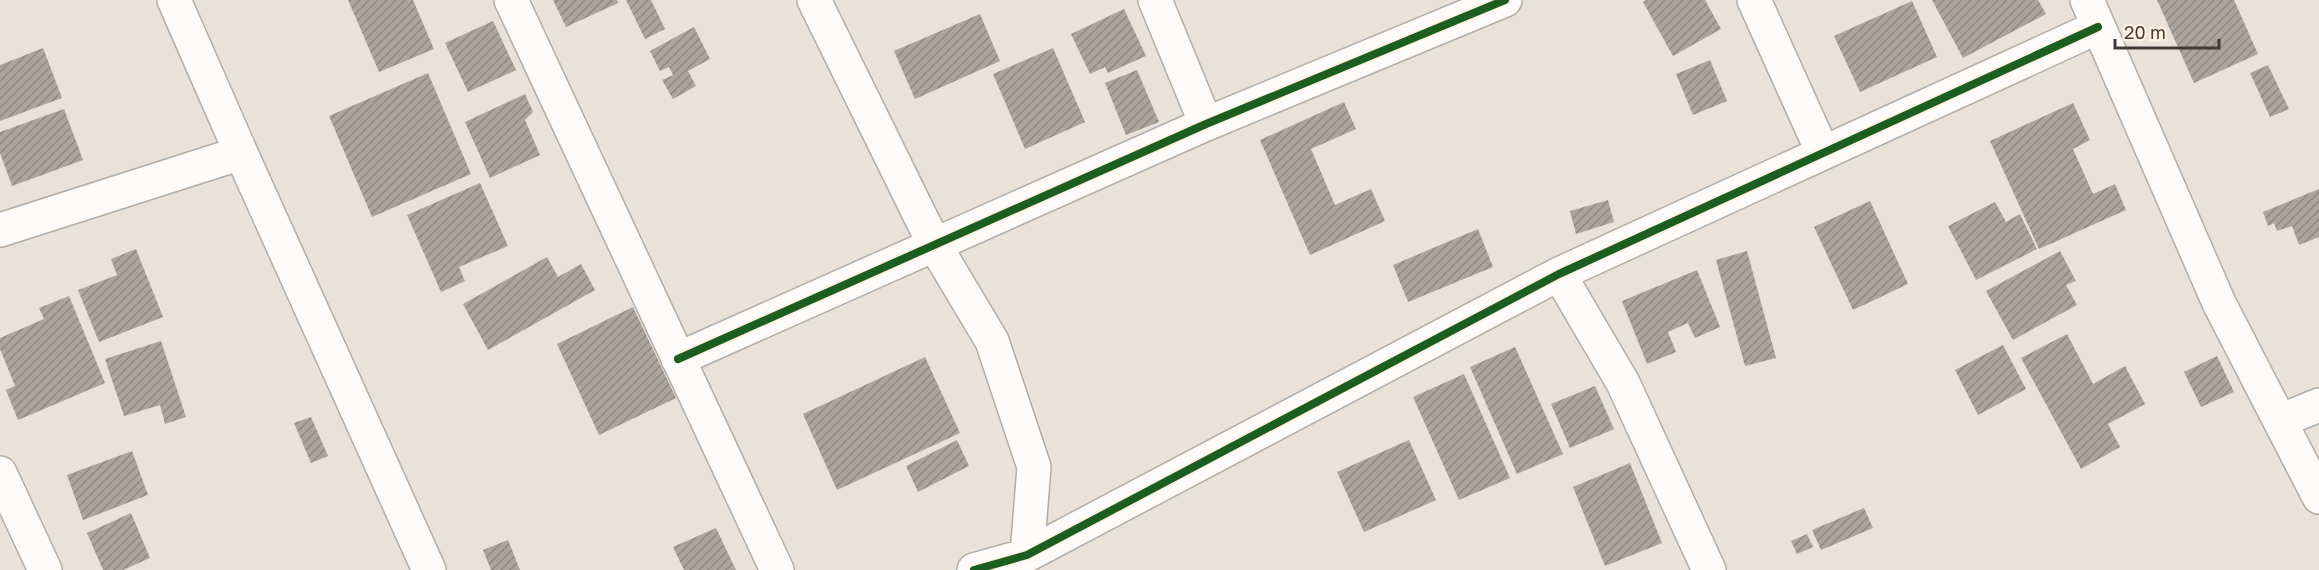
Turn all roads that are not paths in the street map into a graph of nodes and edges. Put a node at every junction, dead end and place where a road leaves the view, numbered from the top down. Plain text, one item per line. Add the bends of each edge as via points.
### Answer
1 (174, 0) edge
2 (511, 0) edge
3 (814, 0) edge
4 (1155, 0) edge
5 (1505, 0) edge
6 (1754, 0) edge
7 (2092, 14) edge
8 (1206, 124) junction
9 (241, 153) junction
10 (1824, 153) junction
11 (0, 230) edge
12 (934, 244) junction
13 (1559, 274) junction
14 (678, 360) junction
15 (2319, 405) edge
16 (2280, 421) junction
17 (0, 473) edge
18 (2319, 497) edge
19 (11, 523) edge
20 (1027, 555) junction
21 (1698, 566) edge
22 (45, 570) edge
23 (429, 570) edge
24 (777, 570) edge
25 (974, 570) edge

1 - 9 street
2 - 14 street
3 - 12 street
4 - 8 street
5 - 8 street
6 - 10 street
7 - 10 street
7 - 16 street via 2219,303
8 - 12 street
9 - 11 street
9 - 23 street
10 - 13 street
12 - 14 street
12 - 20 street via 992,341 1034,467
13 - 20 street
13 - 21 street via 1623,383
14 - 24 street
15 - 16 street
16 - 18 street
17 - 19 street
19 - 22 street
20 - 25 street

